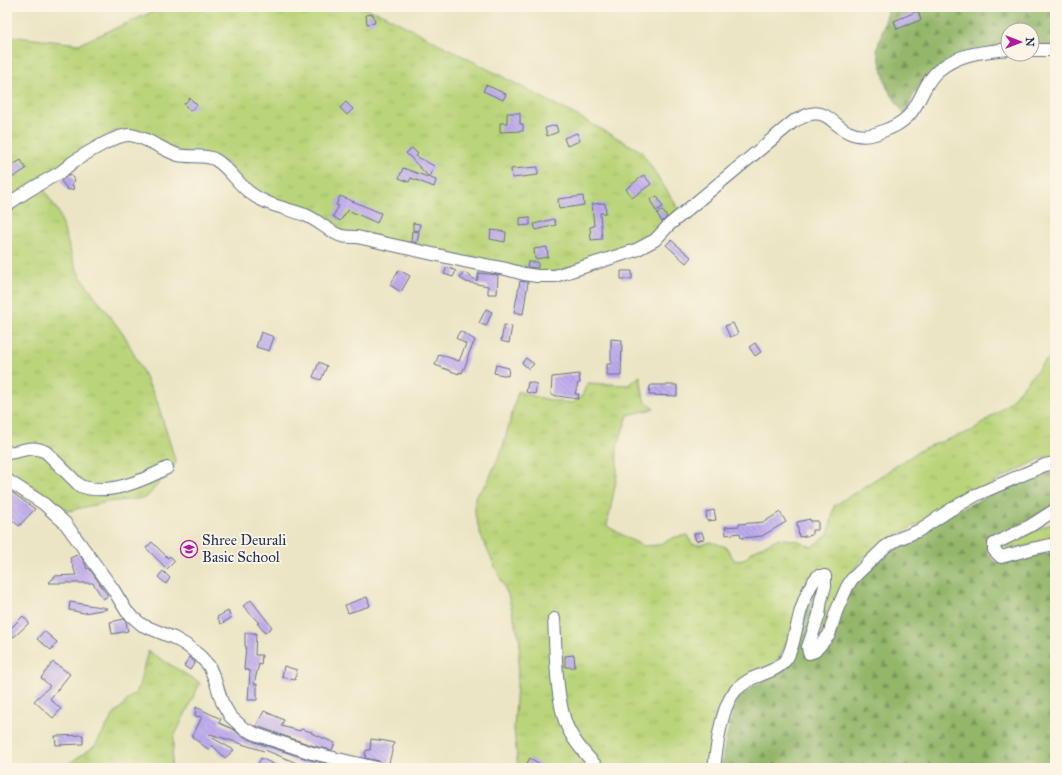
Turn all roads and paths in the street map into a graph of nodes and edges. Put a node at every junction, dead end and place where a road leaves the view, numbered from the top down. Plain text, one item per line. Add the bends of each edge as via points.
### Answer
1 (1000, 50) edge
2 (1040, 50) edge
3 (1055, 50) edge
4 (7, 205) edge
5 (7, 453) edge
6 (1055, 464) edge
7 (167, 468) dead end
8 (7, 480) edge
9 (1055, 510) edge
10 (1055, 544) edge
11 (554, 619) dead end
12 (376, 768) edge
13 (598, 768) edge
14 (714, 768) edge

1 - 4 street via 967,54 938,70 928,82 910,115 898,126 882,132 866,136 856,135 847,132 823,114 812,113 794,121 669,225 655,240 636,250 555,276 524,274 357,237 340,236 308,216 264,201 249,193 212,158 186,157 128,135 97,148
2 - 3 street
5 - 7 street via 32,448 41,449 80,486 98,490 130,484
6 - 14 street via 1027,472 978,494 918,531 885,547 852,579 841,599 829,635 815,651 809,652 808,647 819,615 825,586 825,576 818,576 812,582 787,657 777,667 736,689 727,703
8 - 12 street via 44,504 65,523 133,618 142,625 174,638 200,656 209,666 230,716 243,728 312,753
9 - 10 street via 994,544 994,550 1001,556
11 - 13 street via 562,712 570,734

